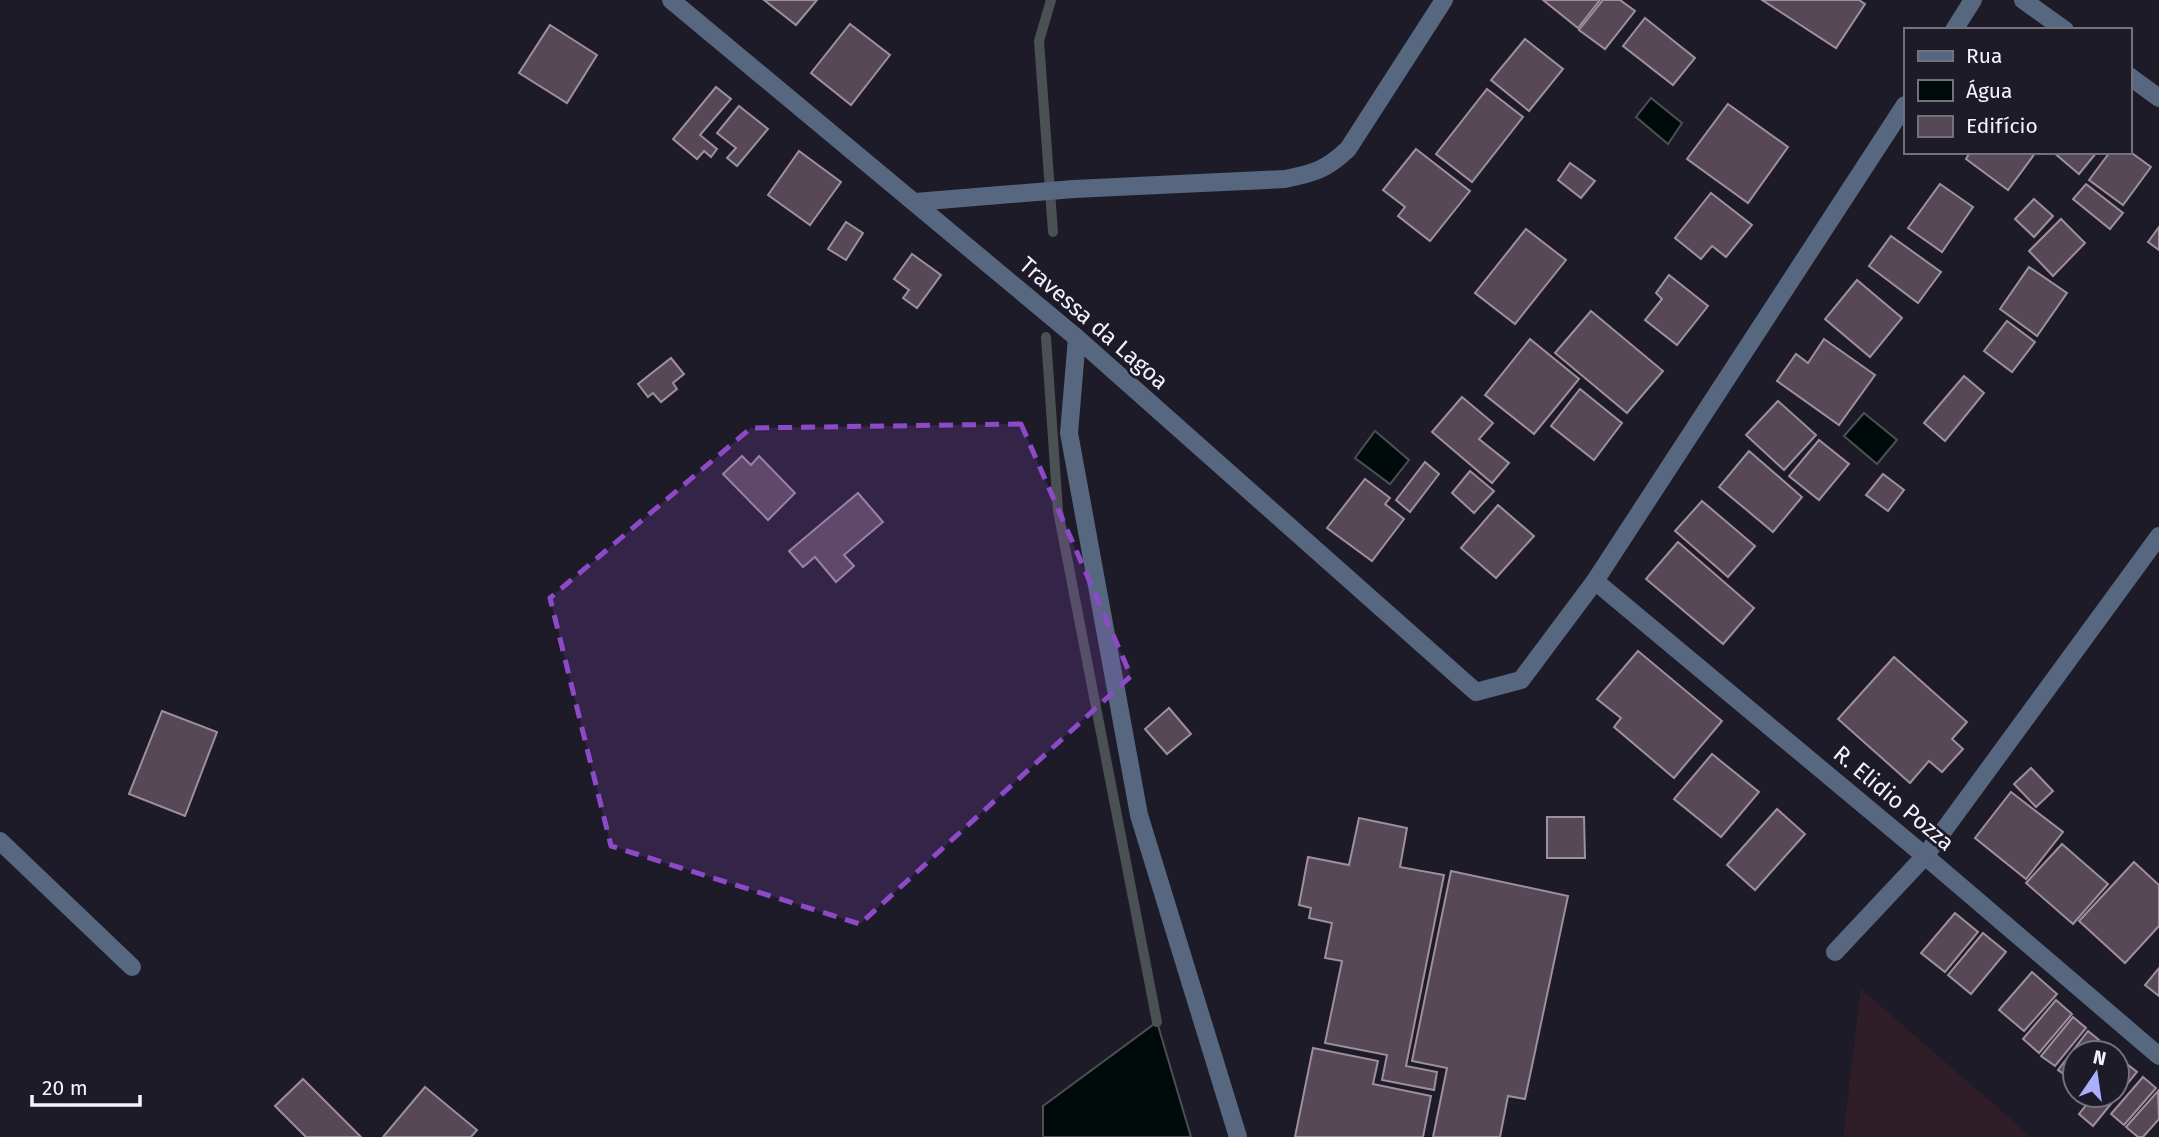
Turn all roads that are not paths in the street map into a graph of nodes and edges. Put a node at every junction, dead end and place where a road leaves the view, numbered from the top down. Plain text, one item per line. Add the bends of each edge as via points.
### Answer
1 (671, 0) edge
2 (1444, 0) edge
3 (1973, 0) edge
4 (2023, 0) edge
5 (1955, 28) edge
6 (2062, 28) edge
7 (2131, 77) edge
8 (2159, 98) edge
9 (1904, 107) edge
10 (915, 202) junction
11 (1077, 338) junction
12 (2159, 536) edge
13 (1594, 581) junction
14 (0, 841) edge
15 (1925, 856) junction
16 (1835, 953) dead end
17 (132, 967) dead end
18 (2159, 1056) edge
19 (1238, 1137) edge

1 - 10 street, Travessa da Lagoa
2 - 10 street via 1348,149 1332,165 1312,173 1285,179
3 - 5 street
4 - 6 street
7 - 8 street
9 - 13 street
10 - 11 street, Travessa da Lagoa
11 - 13 street, Travessa da Lagoa via 1476,692 1521,680
11 - 19 street via 1069,433 1139,815
12 - 15 street
13 - 15 street, R. Elidio Pozza
14 - 17 street
15 - 16 street
15 - 18 street, R. Elidio Pozza

